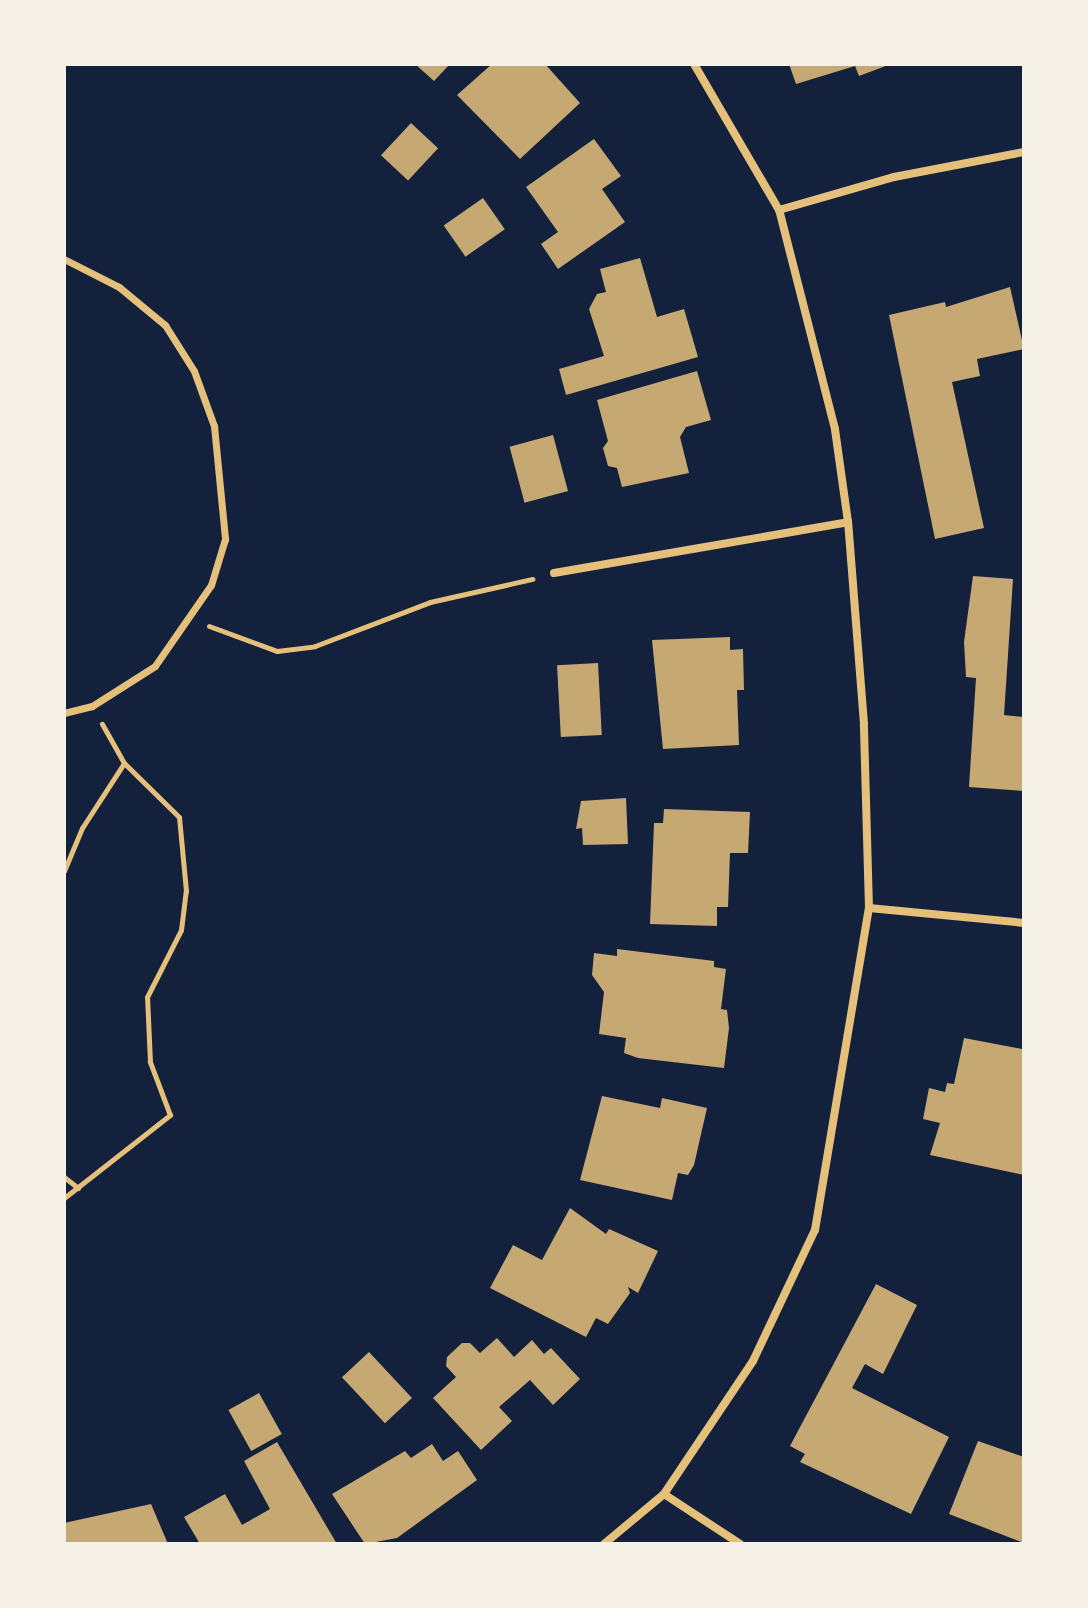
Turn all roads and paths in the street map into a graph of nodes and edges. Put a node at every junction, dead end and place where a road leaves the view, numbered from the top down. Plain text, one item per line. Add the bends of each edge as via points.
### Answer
1 (694, 64) edge
2 (1024, 152) edge
3 (779, 210) junction
4 (64, 259) edge
5 (848, 522) junction
6 (554, 573) joint
7 (189, 620) junction
8 (92, 706) junction
9 (64, 713) edge
10 (124, 763) junction
11 (64, 871) edge
12 (869, 908) junction
13 (1024, 923) edge
14 (64, 1177) edge
15 (78, 1188) junction
16 (64, 1198) edge
17 (664, 1494) junction
18 (604, 1544) edge
19 (740, 1544) edge

1 - 3 street
2 - 3 street via 894,177
3 - 5 street via 835,429
4 - 7 street via 119,287 165,325 194,371 214,426 225,539 211,585
5 - 6 street
5 - 12 street via 864,724
6 - 7 path via 430,602 315,646 277,651
7 - 8 street via 155,666
8 - 9 street
8 - 10 path
10 - 11 path via 82,828
10 - 15 path via 179,817 186,891 181,930 147,997 150,1062 170,1115
12 - 13 street
12 - 17 street via 815,1230 753,1361
14 - 15 path
15 - 16 path
17 - 18 street
17 - 19 street

